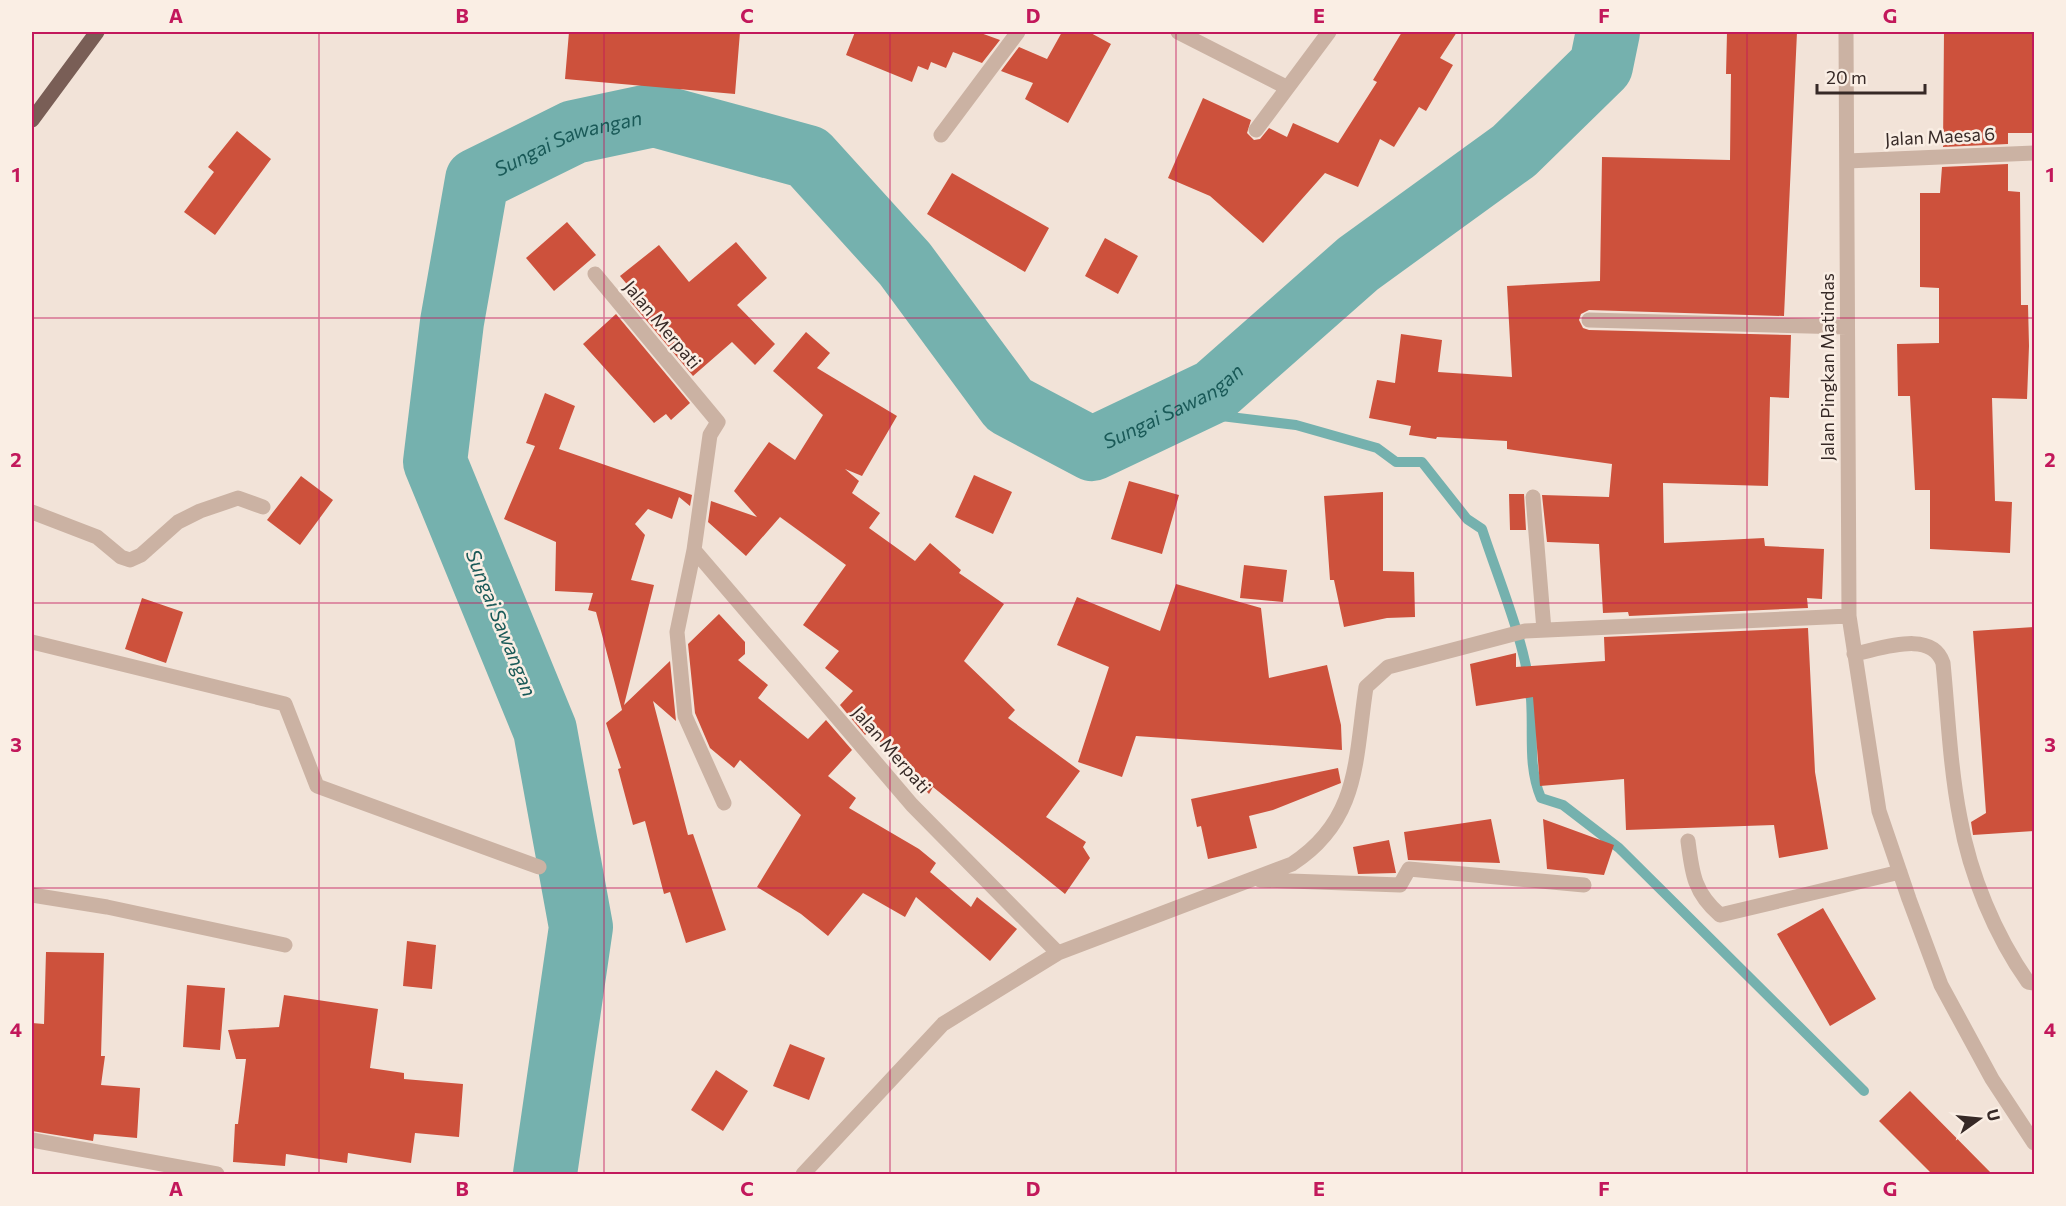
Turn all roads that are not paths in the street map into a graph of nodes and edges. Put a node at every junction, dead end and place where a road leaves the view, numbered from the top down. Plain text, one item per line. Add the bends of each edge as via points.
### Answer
1 (97, 32) edge
2 (1018, 32) edge
3 (1178, 32) edge
4 (1329, 32) edge
5 (1846, 32) edge
6 (1286, 87) junction
7 (32, 120) edge
8 (1256, 130) dead end
9 (942, 135) dead end
10 (2034, 153) edge
11 (1847, 161) junction
12 (595, 274) dead end
13 (1589, 320) dead end
14 (1847, 327) junction
15 (1533, 497) dead end
16 (262, 507) dead end
17 (32, 512) edge
18 (694, 550) junction
19 (1849, 616) junction
20 (1544, 630) junction
21 (32, 642) edge
22 (1854, 654) junction
23 (724, 803) dead end
24 (1688, 841) dead end
25 (539, 867) dead end
26 (1900, 873) junction
27 (1251, 880) junction
28 (1584, 885) dead end
29 (32, 895) edge
30 (285, 945) dead end
31 (1058, 953) junction
32 (2034, 983) edge
33 (32, 1140) edge
34 (2034, 1143) edge
35 (217, 1174) edge
36 (803, 1174) edge

1 - 7 main road
2 - 9 street
3 - 6 street
4 - 6 street
5 - 11 street, Jalan Pingkan Matindas
6 - 8 street
10 - 11 street, Jalan Maesa 6
11 - 14 street, Jalan Pingkan Matindas
12 - 18 street, Jalan Merpati via 718,422 710,435
13 - 14 street
14 - 19 street, Jalan Pingkan Matindas
15 - 20 street
16 - 17 street via 238,498 200,511 178,522 130,560 98,537
18 - 23 street via 677,632 685,716
18 - 31 street, Jalan Merpati via 912,805
19 - 20 street
19 - 22 street, Jalan Pingkan Matindas
20 - 27 street via 1525,631 1388,667 1366,687 1353,780 1335,825 1311,852
21 - 25 street via 285,704 317,786
22 - 26 street, Jalan Pingkan Matindas via 1880,811
22 - 32 street via 1906,644 1929,644 1939,651 1960,818 1974,871 2013,961 2028,982
24 - 26 street via 1692,875 1705,902 1720,915
26 - 34 street, Jalan Pingkan Matindas via 1941,986 1992,1079
27 - 28 street via 1400,885 1409,869
27 - 31 street
29 - 30 street
31 - 36 street via 943,1024
33 - 35 street

